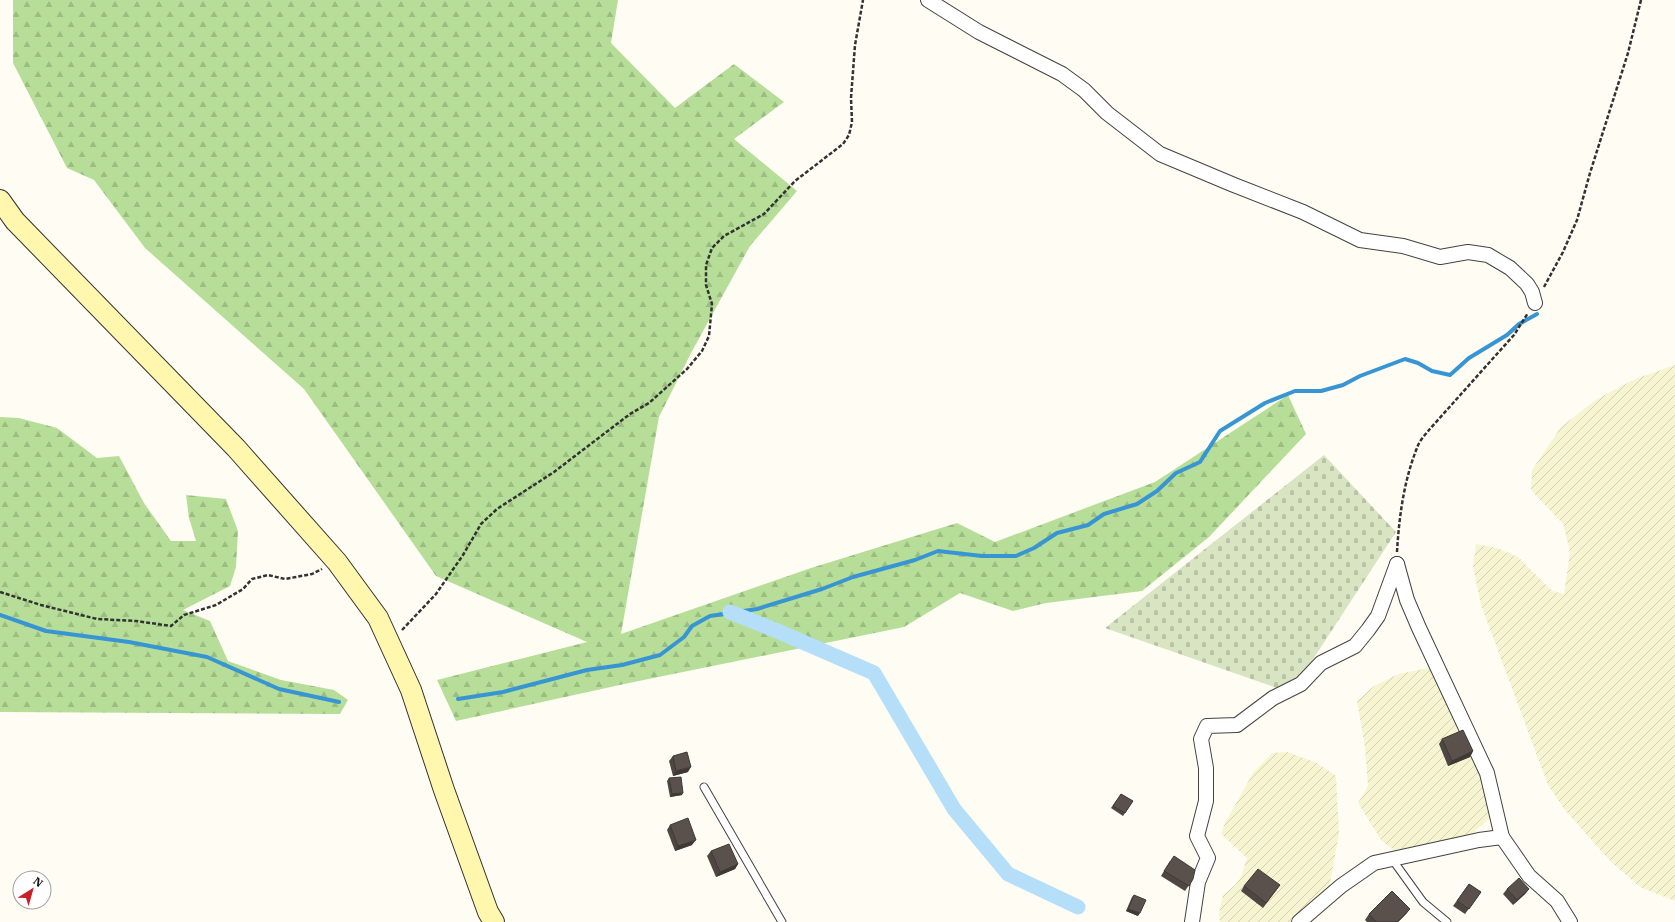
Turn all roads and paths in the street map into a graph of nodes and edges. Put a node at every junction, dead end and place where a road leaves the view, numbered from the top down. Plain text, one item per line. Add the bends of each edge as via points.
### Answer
1 (864, 0) edge
2 (928, 0) edge
3 (0, 200) edge
4 (1535, 303) dead end
5 (337, 562) junction
6 (0, 592) edge
7 (390, 643) junction
8 (704, 787) dead end
9 (1502, 837) junction
10 (1392, 859) junction
11 (494, 922) edge
12 (782, 922) edge
13 (1192, 922) edge
14 (1299, 922) edge
15 (1447, 922) edge
16 (1570, 922) edge

1 - 7 path via 855,45 852,122 849,135 843,144 795,181 764,214 724,236 712,248 706,265 706,285 712,304 710,336 702,351 688,369 649,403 630,414 554,472 497,509 481,524 436,594
2 - 4 street via 979,32 1062,74 1160,154 1303,212 1360,240 1403,246 1440,257 1468,252 1488,255 1510,268 1528,284
3 - 5 main road via 15,221 236,448
5 - 6 path via 312,574 285,579 268,575 252,579 244,589 216,605 184,615 171,626 97,619
5 - 7 main road via 378,618
7 - 11 main road via 411,690 444,790 488,912
8 - 12 lane
9 - 10 street
9 - 13 street via 1488,773 1418,628 1397,564 1378,616 1355,646 1321,663 1301,684 1274,698 1237,726 1207,726 1201,739 1206,768 1206,802 1196,836 1208,858 1198,882
9 - 16 street via 1530,876 1557,902
10 - 14 street via 1374,863 1341,886
10 - 15 lane via 1422,902

